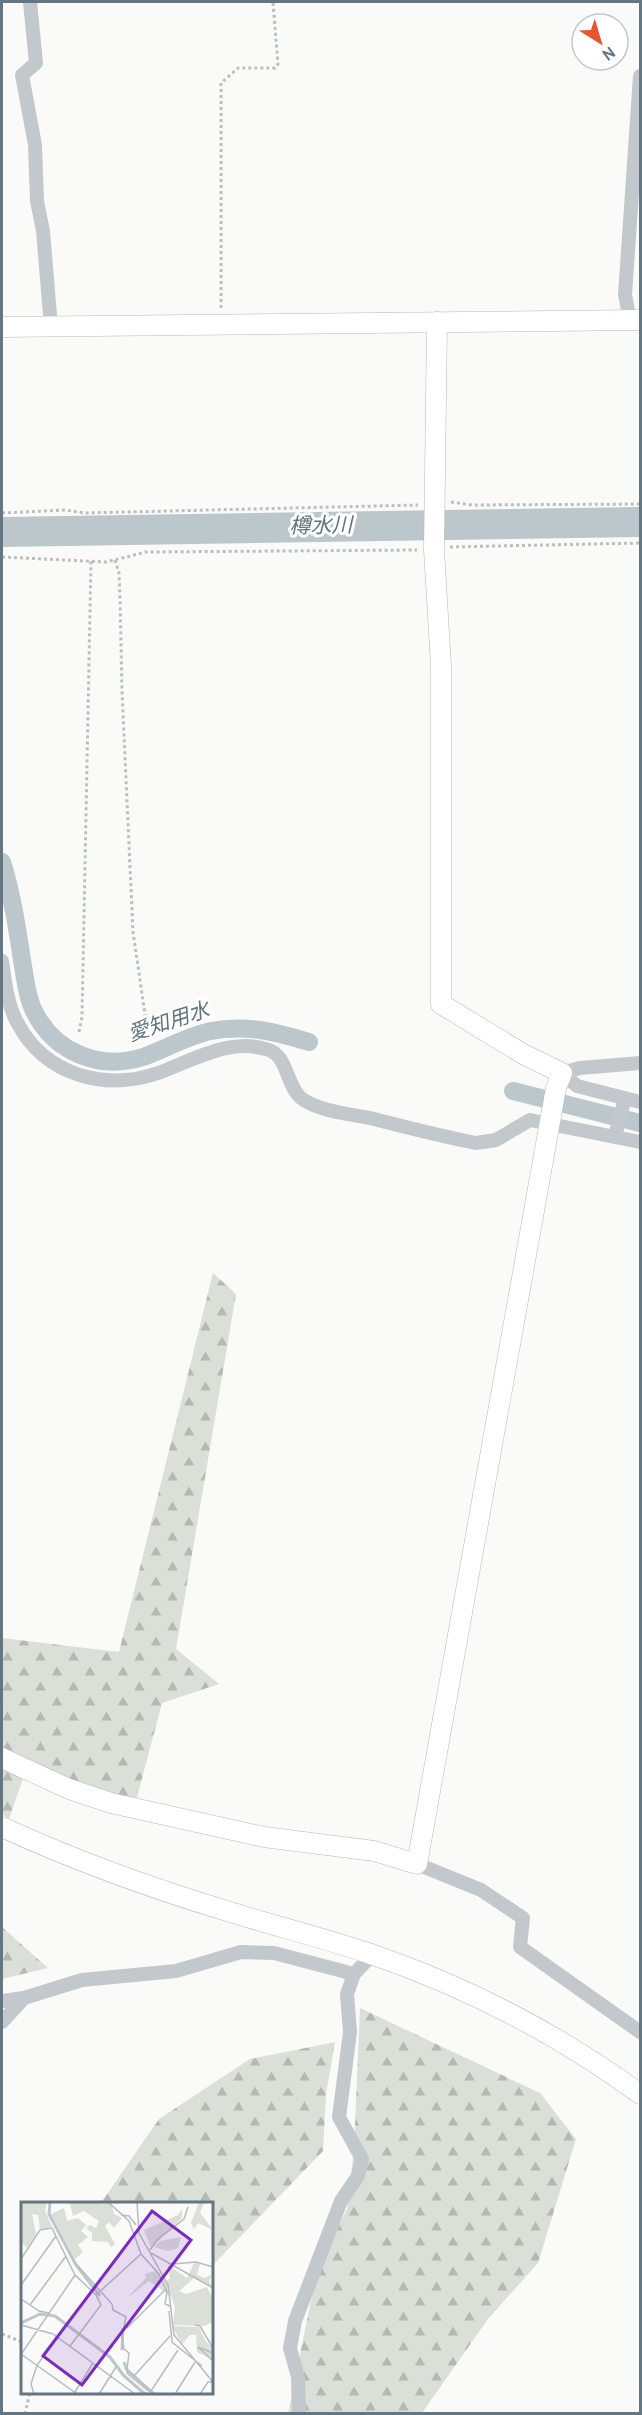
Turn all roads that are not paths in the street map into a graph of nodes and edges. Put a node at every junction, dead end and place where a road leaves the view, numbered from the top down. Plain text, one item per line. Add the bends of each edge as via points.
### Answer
1 (30, 2) edge
2 (640, 76) edge
3 (635, 320) edge
4 (437, 322) junction
5 (2, 327) edge
6 (51, 327) junction
7 (2, 961) edge
8 (640, 1063) edge
9 (559, 1081) junction
10 (625, 1098) junction
11 (640, 1102) edge
12 (550, 1123) junction
13 (615, 1136) junction
14 (640, 1142) edge
15 (2, 1758) edge
16 (2, 1827) edge
17 (417, 1864) junction
18 (372, 1955) junction
19 (354, 1974) junction
20 (24, 1998) junction
21 (2, 2001) edge
22 (2, 2022) edge
23 (640, 2032) edge
24 (640, 2094) edge
25 (299, 2414) edge

1 - 6 street via 36,63 22,75 35,145
2 - 3 street via 625,296
3 - 4 street
4 - 6 street
4 - 9 street via 434,550 441,666 441,1004
5 - 6 street
7 - 12 street via 8,999 27,1039 58,1066 93,1080 133,1080 200,1054 242,1047 270,1050 280,1057 291,1087 302,1098 329,1108 476,1143 496,1140 530,1120
8 - 9 street via 600,1065
9 - 10 street
9 - 12 street
10 - 11 street
10 - 13 street
12 - 13 street
12 - 17 street
13 - 14 street
15 - 17 street via 69,1789 111,1803 264,1837 374,1851
16 - 18 street via 47,1848 224,1910
17 - 23 street via 481,1890 523,1918 520,1947
18 - 19 street
18 - 24 street via 491,2004 538,2028
19 - 20 street via 274,1953 242,1952 176,1971 82,1980
19 - 25 street via 347,1994 350,2032 339,2117 362,2159 358,2176 341,2200 295,2321 290,2348 298,2377
20 - 21 street
20 - 22 street

